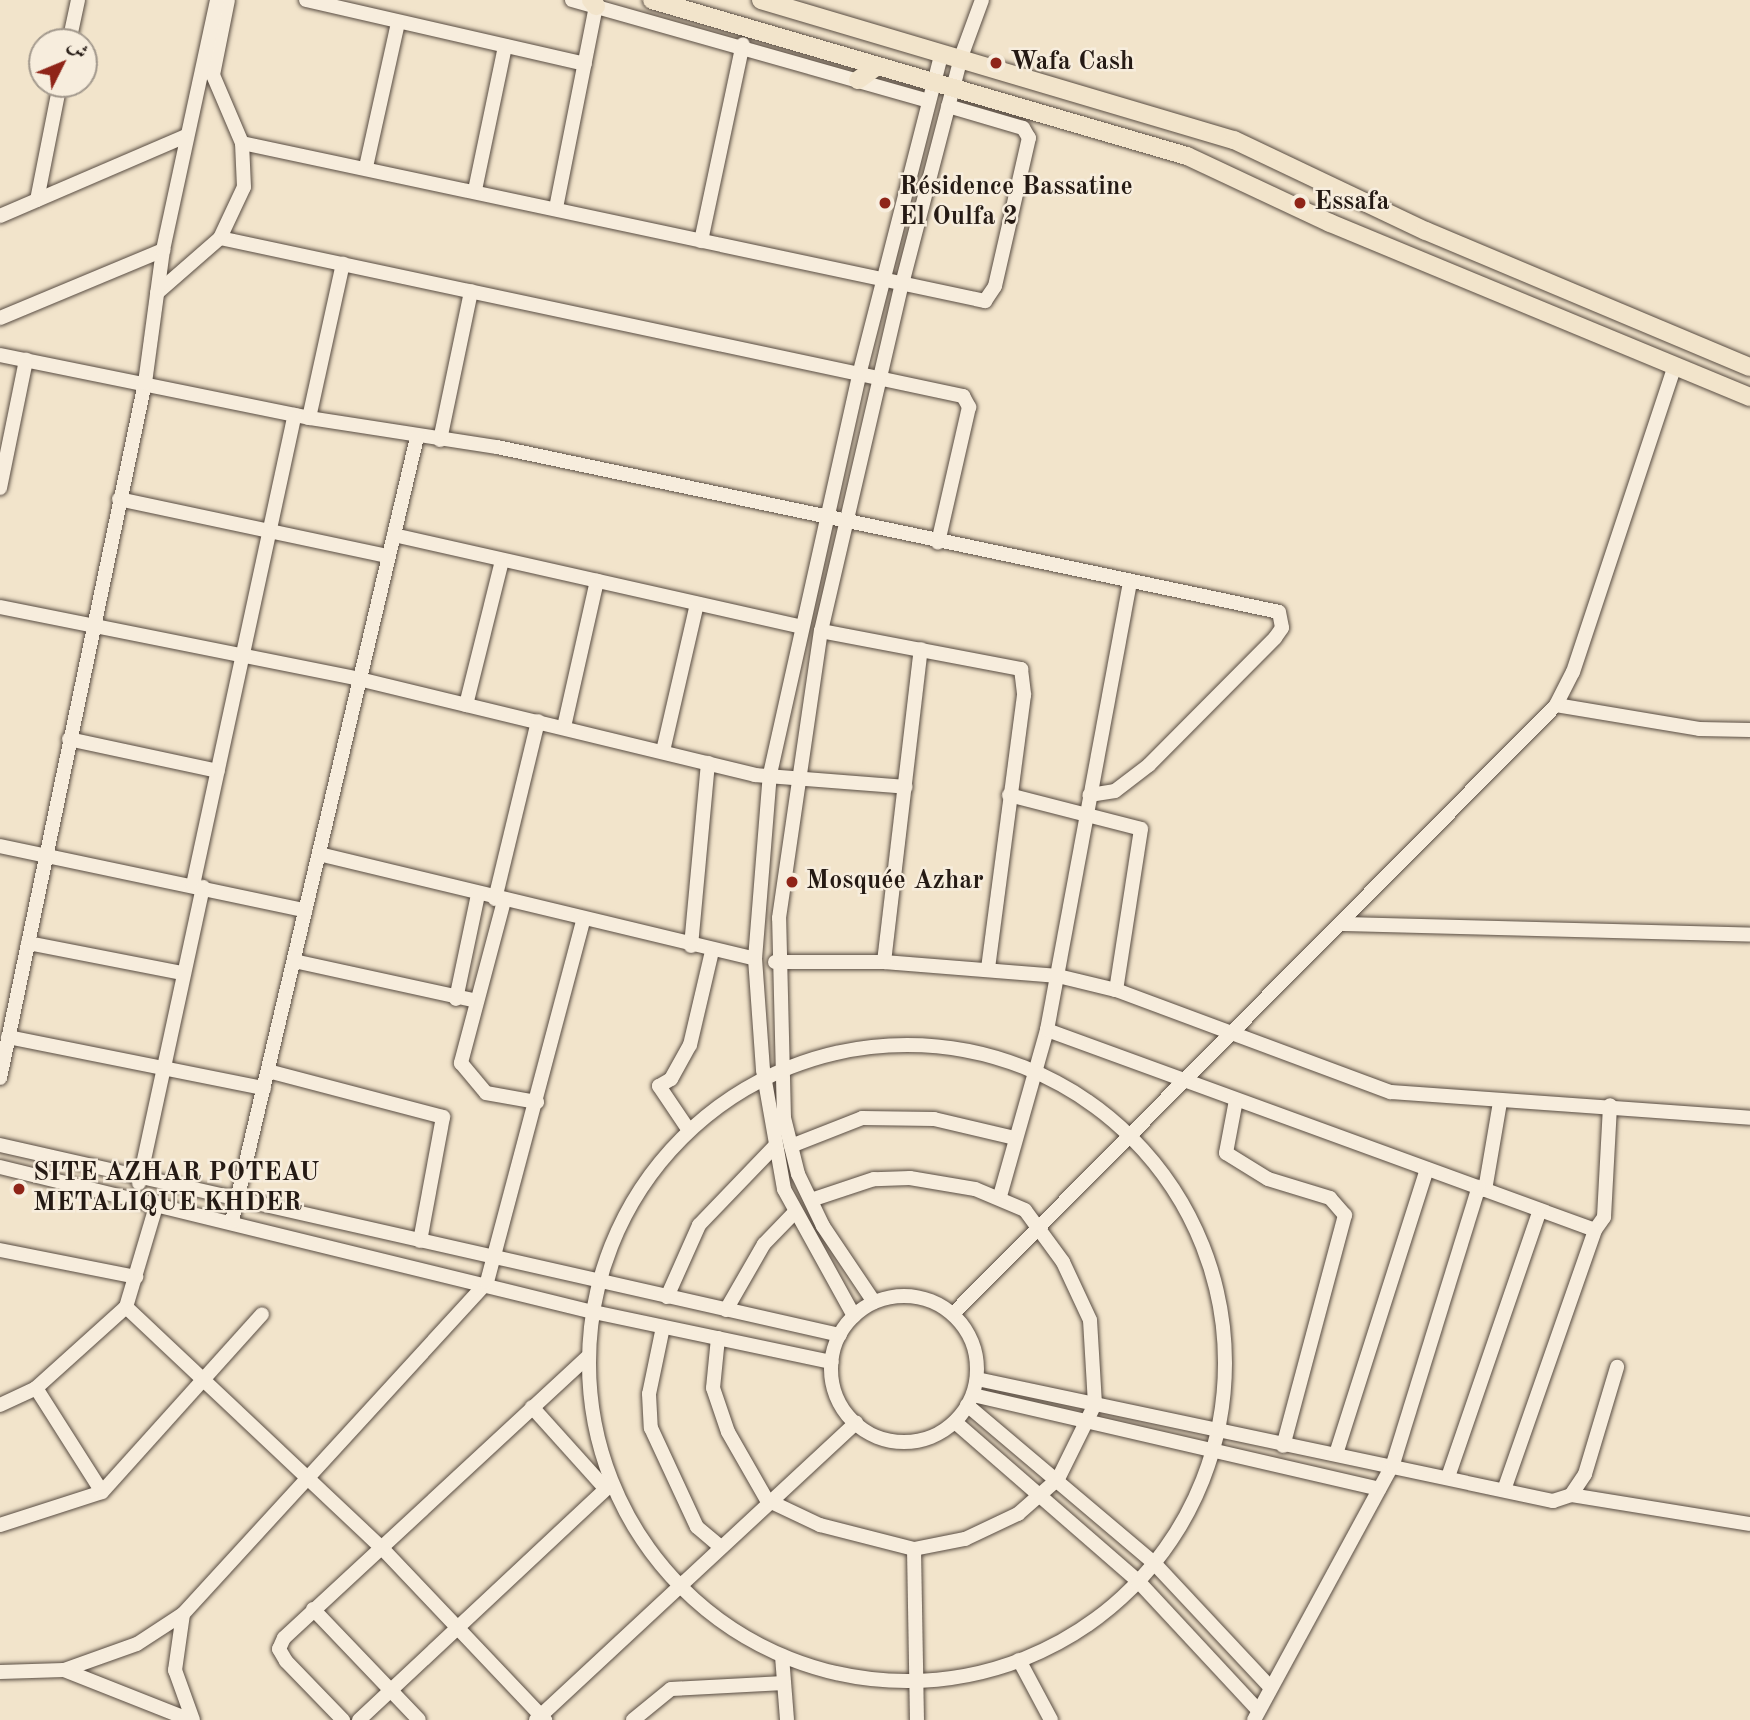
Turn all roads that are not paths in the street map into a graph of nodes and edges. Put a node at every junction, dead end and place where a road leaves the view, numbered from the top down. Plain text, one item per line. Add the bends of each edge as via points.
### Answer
1 (78, 0) edge
2 (217, 0) edge
3 (228, 0) edge
4 (306, 0) edge
5 (572, 0) edge
6 (652, 0) edge
7 (761, 0) edge
8 (982, 0) edge
9 (594, 3) edge
10 (398, 23) junction
11 (72, 28) edge
12 (743, 44) junction
13 (505, 46) junction
14 (942, 52) junction
15 (961, 57) junction
16 (585, 64) junction
17 (877, 66) junction
18 (858, 80) junction
19 (934, 83) junction
20 (57, 98) edge
21 (950, 98) junction
22 (928, 101) junction
23 (186, 136) junction
24 (242, 143) junction
25 (366, 167) junction
26 (475, 190) junction
27 (37, 200) junction
28 (556, 208) junction
29 (0, 216) edge
30 (220, 238) junction
31 (701, 241) junction
32 (163, 250) junction
33 (343, 264) junction
34 (883, 280) junction
35 (902, 284) junction
36 (471, 291) junction
37 (157, 293) junction
38 (0, 318) edge
39 (0, 355) edge
40 (26, 360) junction
41 (1675, 365) junction
42 (1750, 368) edge
43 (859, 375) junction
44 (879, 379) junction
45 (145, 383) junction
46 (1750, 397) edge
47 (302, 417) junction
48 (417, 437) junction
49 (440, 440) junction
50 (0, 488) edge
51 (119, 499) junction
52 (828, 518) junction
53 (847, 522) junction
54 (269, 530) junction
55 (394, 535) junction
56 (938, 542) junction
57 (388, 556) junction
58 (502, 561) junction
59 (597, 581) junction
60 (1130, 584) junction
61 (697, 604) junction
62 (0, 607) edge
63 (93, 625) junction
64 (802, 627) junction
65 (821, 631) junction
66 (921, 649) junction
67 (241, 658) junction
68 (359, 679) junction
69 (466, 705) junction
70 (1556, 705) junction
71 (538, 721) junction
72 (564, 727) junction
73 (1750, 730) edge
74 (69, 739) junction
75 (663, 751) junction
76 (708, 763) junction
77 (218, 771) junction
78 (795, 773) junction
79 (770, 774) junction
80 (906, 787) junction
81 (1009, 795) junction
82 (1090, 795) junction
83 (1088, 812) junction
84 (0, 846) edge
85 (319, 854) junction
86 (45, 857) junction
87 (198, 886) junction
88 (478, 895) junction
89 (500, 900) junction
90 (305, 909) junction
91 (583, 920) junction
92 (1342, 924) junction
93 (1750, 935) edge
94 (28, 943) junction
95 (691, 946) junction
96 (712, 951) junction
97 (755, 959) junction
98 (294, 961) junction
99 (775, 962) junction
100 (884, 962) junction
101 (988, 968) junction
102 (182, 972) junction
103 (1058, 976) junction
104 (1115, 990) junction
105 (456, 999) junction
106 (477, 1001) junction
107 (1047, 1030) junction
108 (1229, 1032) junction
109 (8, 1037) junction
110 (779, 1064) junction
111 (163, 1069) junction
112 (763, 1070) junction
113 (268, 1071) junction
114 (1032, 1074) junction
115 (0, 1078) edge
116 (1182, 1081) junction
117 (264, 1088) junction
118 (1236, 1100) junction
119 (537, 1102) junction
120 (1500, 1102) junction
121 (1610, 1105) junction
122 (1750, 1118) edge
123 (688, 1129) junction
124 (1015, 1138) junction
125 (1126, 1138) junction
126 (0, 1145) edge
127 (791, 1146) junction
128 (774, 1147) junction
129 (0, 1167) edge
130 (1427, 1169) junction
131 (140, 1176) junction
132 (1482, 1189) junction
133 (237, 1196) junction
134 (1000, 1196) junction
135 (136, 1198) junction
136 (811, 1200) junction
137 (157, 1203) junction
138 (1540, 1210) junction
139 (794, 1212) junction
140 (233, 1221) junction
141 (1039, 1227) junction
142 (1595, 1230) junction
143 (421, 1241) junction
144 (0, 1250) edge
145 (498, 1259) junction
146 (136, 1277) junction
147 (487, 1282) junction
148 (596, 1282) junction
149 (667, 1297) junction
150 (874, 1302) junction
151 (125, 1307) junction
152 (726, 1310) junction
153 (589, 1311) junction
154 (262, 1314) dead end
155 (953, 1314) junction
156 (854, 1316) junction
157 (663, 1327) junction
158 (839, 1335) junction
159 (718, 1338) junction
160 (587, 1357) junction
161 (832, 1362) junction
162 (1617, 1367) dead end
163 (977, 1379) junction
164 (203, 1382) junction
165 (36, 1388) junction
166 (970, 1400) junction
167 (1095, 1404) junction
168 (0, 1405) edge
169 (532, 1407) junction
170 (955, 1422) junction
171 (856, 1423) junction
172 (1088, 1424) junction
173 (1229, 1436) junction
174 (1283, 1446) junction
175 (1336, 1454) junction
176 (1222, 1456) junction
177 (1393, 1464) junction
178 (1448, 1477) junction
179 (305, 1478) junction
180 (1058, 1479) junction
181 (608, 1486) junction
182 (1379, 1489) junction
183 (1504, 1490) junction
184 (102, 1492) junction
185 (1572, 1495) junction
186 (1044, 1497) junction
187 (767, 1500) junction
188 (1750, 1524) edge
189 (0, 1525) edge
190 (380, 1546) junction
191 (720, 1546) junction
192 (914, 1549) junction
193 (1154, 1563) junction
194 (1138, 1581) junction
195 (677, 1588) junction
196 (313, 1609) junction
197 (183, 1614) junction
198 (459, 1625) junction
199 (782, 1656) junction
200 (1019, 1660) junction
201 (64, 1670) junction
202 (0, 1672) edge
203 (915, 1681) junction
204 (784, 1683) junction
205 (1269, 1686) junction
206 (391, 1689) junction
207 (1256, 1715) edge
208 (541, 1718) edge
209 (191, 1720) edge
210 (343, 1720) edge
211 (359, 1720) edge
212 (419, 1720) edge
213 (633, 1720) edge
214 (787, 1720) edge
215 (917, 1720) edge
216 (1051, 1720) edge

1 - 11 street
2 - 23 street
3 - 24 street via 213,75
4 - 10 street
5 - 9 street
6 - 17 main road
7 - 14 main road
8 - 15 street
9 - 12 street
9 - 16 street
10 - 13 street
10 - 25 street
12 - 18 street
12 - 31 street
13 - 16 street
13 - 26 street
14 - 15 main road
14 - 19 street
15 - 21 street
15 - 42 main road via 1254,148 1426,231
16 - 28 street
17 - 18 main road
17 - 19 main road
18 - 22 street
19 - 21 main road
19 - 22 street
20 - 27 street
21 - 35 street
21 - 35 street via 1028,134 995,286 985,301 976,302
21 - 41 main road via 1205,163 1330,223
22 - 34 street
23 - 27 street
23 - 32 street
24 - 25 street
24 - 30 street via 244,187
25 - 26 street
26 - 28 street
27 - 29 street
28 - 31 street
30 - 33 street
30 - 37 street
31 - 34 street
32 - 37 street
32 - 38 street
33 - 36 street
33 - 47 street
34 - 35 street
34 - 43 street
35 - 44 street
36 - 43 street
36 - 49 street
37 - 45 street
39 - 40 street
40 - 45 street
40 - 50 street
41 - 46 main road
41 - 70 street via 1573,672
43 - 44 street
43 - 52 street
44 - 53 street
44 - 56 street via 969,402
45 - 47 street
45 - 51 street
47 - 48 street
47 - 54 street
48 - 49 street
48 - 55 street
49 - 52 street
51 - 54 street
51 - 63 street
52 - 53 street
52 - 64 street
53 - 56 street
53 - 65 street
54 - 57 street
54 - 67 street
55 - 57 street
55 - 58 street
56 - 60 street
57 - 68 street
58 - 59 street
58 - 69 street
59 - 61 street
59 - 72 street
60 - 82 street
60 - 82 street via 1268,607 1279,612 1282,628 1149,765 1115,791
61 - 64 street
61 - 75 street
62 - 63 street
63 - 67 street
63 - 74 street
64 - 79 street
65 - 66 street
65 - 78 street
66 - 80 street
66 - 81 street via 1021,669 1024,695
67 - 68 street
67 - 77 street
68 - 69 street
68 - 85 street
69 - 71 street
70 - 73 street via 1699,729
70 - 92 street
71 - 72 street
71 - 89 street
72 - 75 street
74 - 77 street
74 - 86 street
75 - 76 street
76 - 79 street
76 - 95 street
77 - 87 street
78 - 79 street
78 - 80 street
78 - 99 street
79 - 97 street
80 - 100 street
81 - 83 street
81 - 101 street
82 - 83 street
83 - 103 street
83 - 104 street via 1134,825 1143,836
84 - 86 street
85 - 88 street
85 - 90 street
86 - 87 street
86 - 94 street
87 - 90 street
87 - 102 street
88 - 89 street
88 - 105 street
89 - 91 street
89 - 106 street
90 - 98 street
91 - 95 street
91 - 119 street
92 - 93 street
92 - 108 street
94 - 102 street
94 - 109 street
95 - 96 street
96 - 97 street
96 - 123 street via 690,1045 671,1079 659,1086
97 - 112 street
98 - 105 street
98 - 113 street
99 - 100 street
99 - 110 street
100 - 101 street
101 - 103 street
102 - 111 street
103 - 104 street
103 - 107 street
104 - 108 street
105 - 106 street
106 - 119 street via 462,1071 486,1093
107 - 114 street
107 - 116 street
108 - 116 street
108 - 120 street via 1391,1092
109 - 111 street
109 - 115 street
110 - 112 street
110 - 114 street via 926,1049 1011,1064
110 - 127 street
111 - 117 street
111 - 131 street
112 - 123 street
112 - 128 street
113 - 117 street
113 - 143 street via 443,1118
114 - 124 street
114 - 125 street via 1100,1112
116 - 118 street
116 - 125 street
117 - 133 street
118 - 130 street
118 - 174 street via 1226,1153 1268,1179 1330,1198 1345,1215
119 - 145 street
120 - 121 street
120 - 132 street
121 - 122 street
121 - 142 street via 1604,1217
123 - 148 street via 638,1188
124 - 127 street via 934,1119 862,1118
124 - 134 street
125 - 141 street
125 - 173 street via 1151,1164 1204,1250 1234,1366
126 - 131 street
127 - 136 street
128 - 139 street
128 - 149 street via 699,1225
129 - 135 street
130 - 132 street
130 - 175 street
131 - 133 street
131 - 135 street
132 - 138 street
132 - 177 street
133 - 140 street
133 - 143 street
134 - 136 street via 886,1179
134 - 141 street
135 - 137 street
136 - 150 street
137 - 140 street
137 - 146 street
138 - 142 street
138 - 178 street
139 - 152 street via 764,1244
139 - 156 street
140 - 147 street
141 - 155 street
141 - 167 street via 1090,1320
142 - 183 street
143 - 145 street
144 - 146 street
145 - 147 street
145 - 148 street
146 - 151 street
147 - 153 street
147 - 179 street
148 - 149 street
148 - 153 street
149 - 152 street
150 - 155 street via 909,1296
150 - 156 street
151 - 164 street
151 - 165 street
152 - 158 street
153 - 157 street
153 - 160 street
154 - 164 street
155 - 163 street via 973,1344
156 - 158 street
157 - 159 street
157 - 191 street via 649,1394 651,1428 697,1527
158 - 161 street
159 - 161 street
159 - 187 street via 713,1388 729,1432
160 - 169 street
160 - 181 street
161 - 171 street via 836,1394
162 - 185 street via 1585,1474
163 - 166 street
163 - 167 street
164 - 179 street
164 - 184 street
165 - 168 street
165 - 184 street
166 - 170 street
166 - 172 street
166 - 180 street
167 - 172 street
167 - 173 street
169 - 181 street
169 - 190 street
170 - 171 street via 912,1441 877,1436
170 - 186 street
171 - 187 street
172 - 176 street
172 - 180 street
173 - 174 street
173 - 176 street
174 - 175 street
175 - 177 street
176 - 182 street
176 - 193 street via 1200,1504
177 - 178 street
177 - 182 street
178 - 183 street
179 - 190 street
179 - 197 street
180 - 186 street
180 - 193 street
181 - 195 street
181 - 198 street
182 - 205 street
183 - 185 street via 1553,1501
184 - 189 street
185 - 188 street
186 - 192 street via 965,1539
186 - 194 street
187 - 191 street
187 - 192 street via 873,1542
190 - 196 street
190 - 198 street
191 - 195 street
192 - 203 street
193 - 194 street
193 - 205 street
194 - 200 street via 1077,1629
194 - 207 street
195 - 199 street
195 - 208 street
196 - 206 street
196 - 210 street via 279,1649
197 - 201 street via 137,1644
197 - 209 street via 176,1670
198 - 206 street
198 - 208 street
199 - 203 street
199 - 204 street
200 - 203 street
200 - 216 street
201 - 202 street
201 - 209 street
203 - 215 street
204 - 213 street via 671,1689
204 - 214 street
205 - 207 street
206 - 211 street
206 - 212 street

